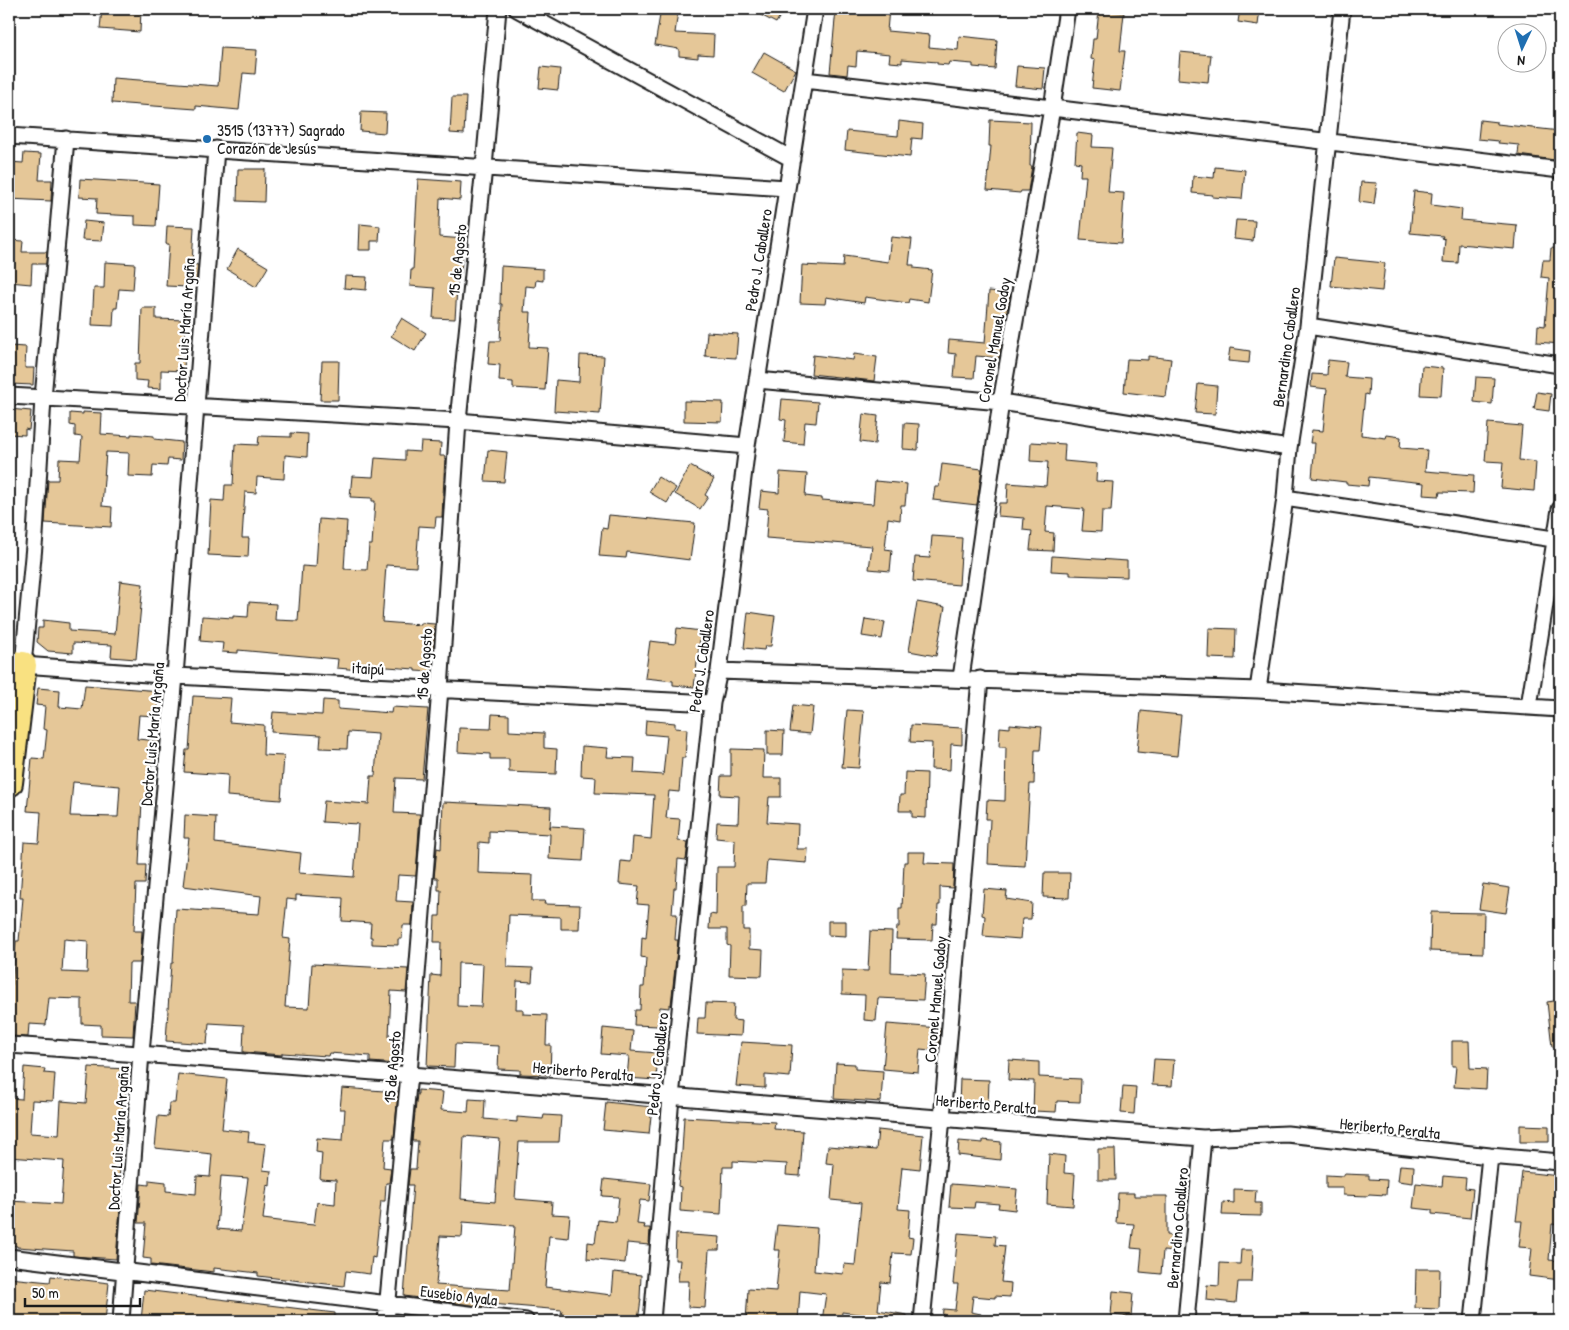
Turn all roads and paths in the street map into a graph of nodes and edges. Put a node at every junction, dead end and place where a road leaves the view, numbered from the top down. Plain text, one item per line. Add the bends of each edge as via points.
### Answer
1 (498, 9) edge
2 (517, 9) edge
3 (815, 9) edge
4 (1067, 9) edge
5 (1342, 9) edge
6 (804, 80) junction
7 (1052, 108) junction
8 (9, 136) edge
9 (66, 139) junction
10 (1327, 142) junction
11 (216, 149) junction
12 (792, 159) junction
13 (484, 167) junction
14 (1560, 170) edge
15 (787, 188) junction
16 (1308, 326) junction
17 (1560, 365) edge
18 (757, 380) junction
19 (9, 396) edge
20 (43, 398) junction
21 (1001, 402) junction
22 (196, 406) junction
23 (458, 421) junction
24 (747, 446) junction
25 (1289, 448) junction
26 (1285, 498) junction
27 (1560, 509) edge
28 (1558, 540) edge
29 (16, 664) edge
30 (719, 671) junction
31 (175, 676) junction
32 (961, 678) junction
33 (980, 679) junction
34 (440, 689) junction
35 (1258, 690) junction
36 (712, 703) junction
37 (1529, 706) junction
38 (1560, 709) edge
39 (9, 782) edge
40 (9, 1045) edge
41 (141, 1054) junction
42 (409, 1074) junction
43 (671, 1097) junction
44 (942, 1118) junction
45 (1202, 1138) junction
46 (1490, 1156) junction
47 (1560, 1162) edge
48 (9, 1257) edge
49 (126, 1272) junction
50 (388, 1304) junction
51 (121, 1321) edge
52 (386, 1321) edge
53 (526, 1321) edge
54 (652, 1321) edge
55 (922, 1321) edge
56 (1186, 1321) edge
57 (1473, 1321) edge

1 - 13 street, 15 de Agosto
2 - 12 street
3 - 6 street, Pedro J. Caballero
4 - 7 street, Coronel Manuel Godoy
5 - 10 street, Bernardino Caballero
6 - 7 street
6 - 12 street, Pedro J. Caballero
7 - 10 street
7 - 21 street, Coronel Manuel Godoy
8 - 9 street
9 - 11 street
9 - 20 street
10 - 14 street
10 - 16 street, Bernardino Caballero
11 - 13 street
11 - 22 street, Doctor Luis María Argaña
12 - 15 street, Pedro J. Caballero
13 - 15 street
13 - 23 street, 15 de Agosto
15 - 18 street, Pedro J. Caballero
16 - 17 street
16 - 25 street, Bernardino Caballero
18 - 21 street
18 - 24 street, Pedro J. Caballero
19 - 20 street
20 - 22 street
20 - 29 street via 35,535
21 - 25 street
21 - 32 street, Coronel Manuel Godoy
22 - 23 street
22 - 31 street, Doctor Luis María Argaña
23 - 24 street
23 - 34 street, 15 de Agosto
24 - 30 street, Pedro J. Caballero
25 - 26 street, Bernardino Caballero
26 - 28 street
26 - 35 street, Bernardino Caballero
27 - 28 street
28 - 37 street
29 - 31 street, itaipú
29 - 39 highway
30 - 32 street
30 - 36 street, Pedro J. Caballero
31 - 34 street, itaipú
31 - 41 street, Doctor Luis María Argaña
32 - 33 street
33 - 35 street
33 - 44 street, Coronel Manuel Godoy
34 - 36 street, itaipú
34 - 42 street, 15 de Agosto
35 - 37 street
36 - 43 street, Pedro J. Caballero
37 - 38 street
40 - 41 street, Heriberto Peralta
41 - 42 street, Heriberto Peralta
41 - 49 street, Doctor Luis María Argaña
42 - 43 street, Heriberto Peralta
42 - 50 street, 15 de Agosto
43 - 44 street, Heriberto Peralta
43 - 54 street, Pedro J. Caballero
44 - 45 street, Heriberto Peralta
44 - 55 street, Coronel Manuel Godoy
45 - 46 street, Heriberto Peralta via 1287,1134
45 - 56 street, Bernardino Caballero
46 - 47 street, Heriberto Peralta
46 - 57 street
48 - 49 street, Eusebio Ayala
49 - 50 street, Eusebio Ayala
49 - 51 street, Doctor Luis María Argaña
50 - 52 street, 15 de Agosto
50 - 53 street, Eusebio Ayala

